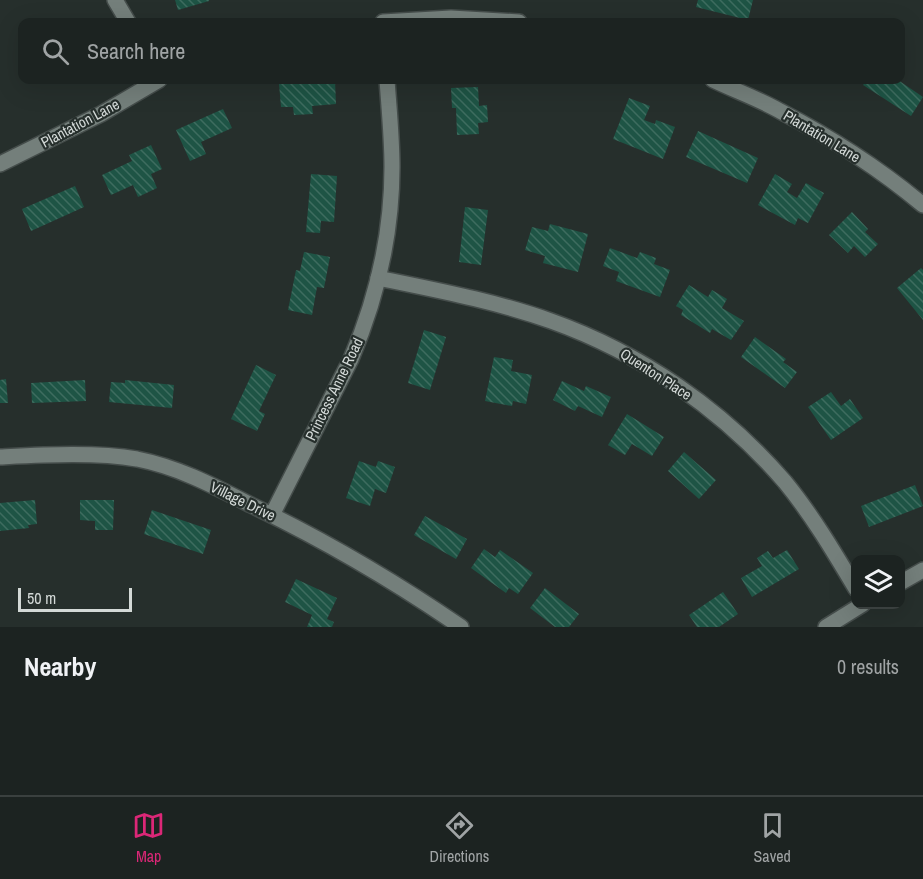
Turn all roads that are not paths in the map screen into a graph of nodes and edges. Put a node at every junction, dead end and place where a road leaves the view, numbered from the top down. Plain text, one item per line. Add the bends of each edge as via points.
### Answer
1 (115, 0) edge
2 (126, 18) edge
3 (152, 84) edge
4 (387, 84) edge
5 (722, 84) edge
6 (0, 164) edge
7 (923, 205) edge
8 (378, 278) junction
9 (0, 457) edge
10 (272, 515) junction
11 (923, 570) edge
12 (905, 580) edge
13 (851, 582) edge
14 (855, 609) edge
15 (461, 627) edge
16 (826, 627) edge

1 - 2 street
3 - 6 street, Plantation Lane
4 - 8 street, Princess Anne Road via 391,193
5 - 7 street, Plantation Lane via 809,126
8 - 10 street, Princess Anne Road via 351,359
8 - 13 street, Quenton Place via 551,321 650,368 711,412 767,462 811,517
9 - 10 street, Village Drive via 136,459 195,477
10 - 15 street, Village Drive via 399,586
11 - 12 street
14 - 16 street

